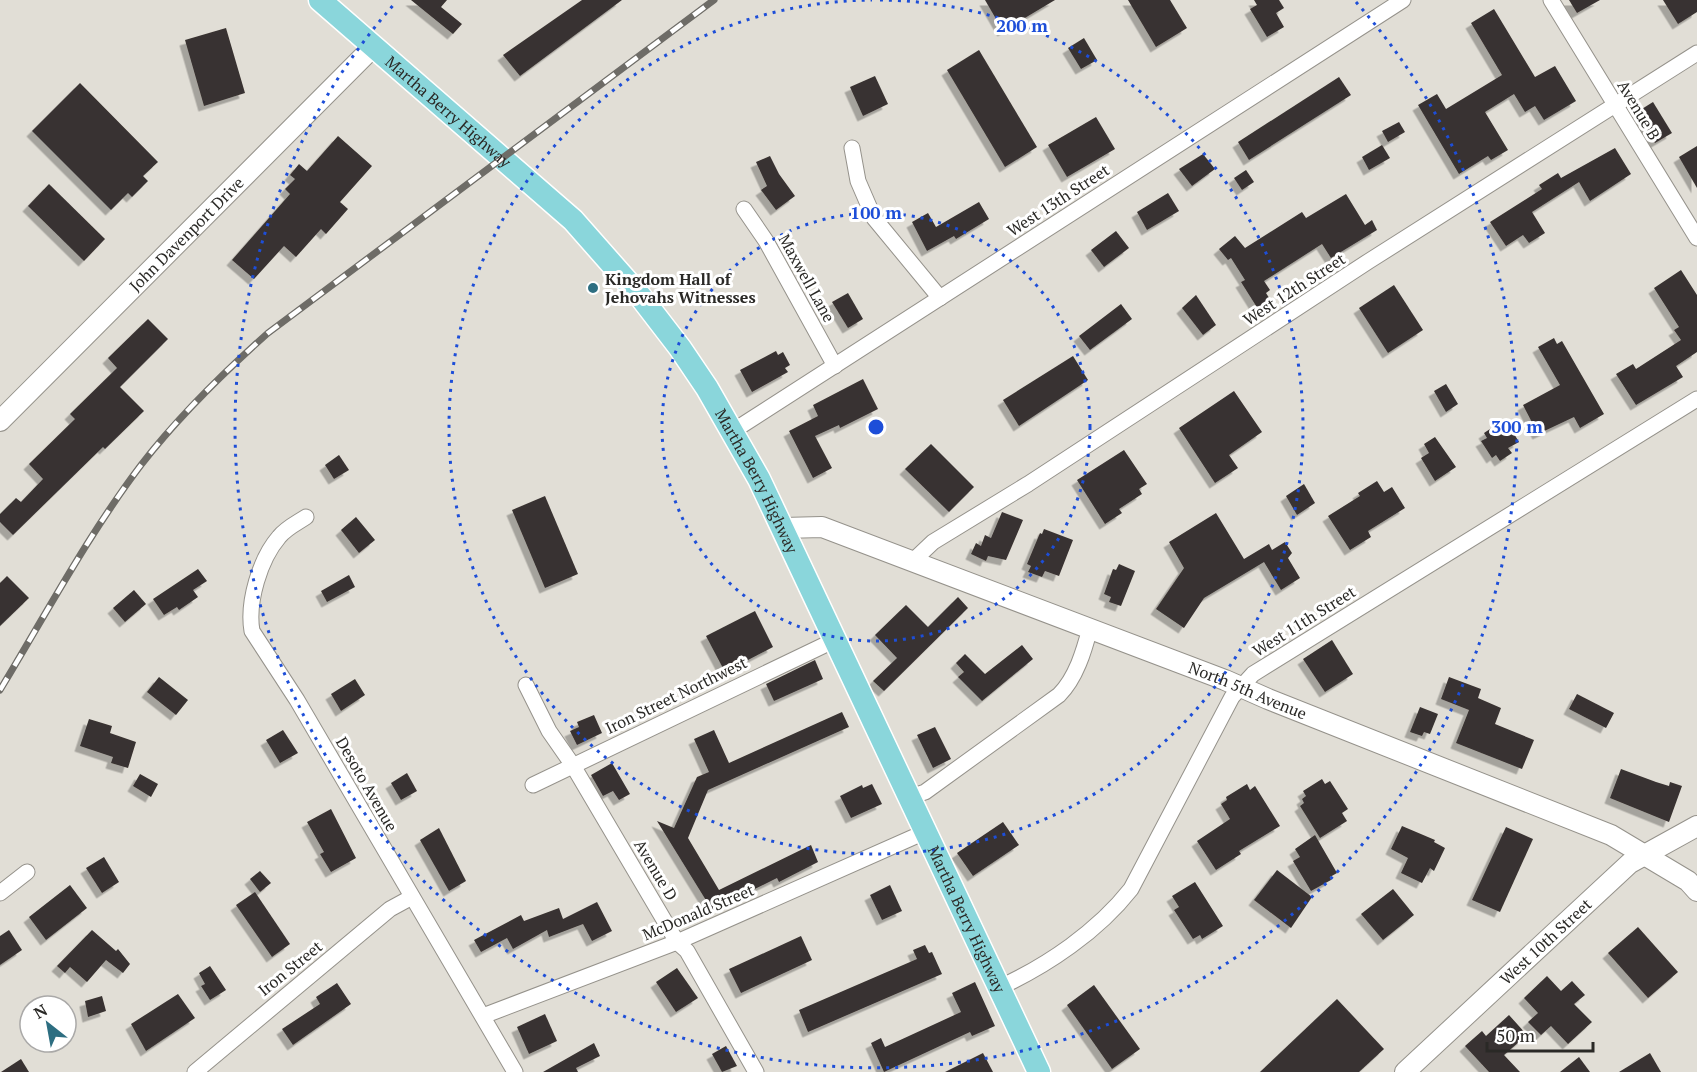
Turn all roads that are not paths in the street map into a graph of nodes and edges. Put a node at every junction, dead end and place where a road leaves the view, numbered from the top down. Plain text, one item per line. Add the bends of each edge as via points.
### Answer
1 (320, 0) edge
2 (1404, 0) edge
3 (1551, 0) edge
4 (373, 47) junction
5 (1697, 53) edge
6 (1616, 105) junction
7 (852, 148) dead end
8 (744, 209) dead end
9 (1697, 238) edge
10 (940, 298) junction
11 (835, 366) junction
12 (1697, 399) edge
13 (0, 421) edge
14 (733, 431) junction
15 (306, 517) dead end
16 (783, 528) junction
17 (915, 561) junction
18 (1090, 628) junction
19 (835, 640) junction
20 (526, 685) dead end
21 (1241, 687) junction
22 (572, 764) junction
23 (533, 785) dead end
24 (910, 797) junction
25 (1697, 826) edge
26 (925, 832) junction
27 (1646, 854) junction
28 (27, 872) dead end
29 (1697, 891) edge
30 (0, 893) edge
31 (412, 897) junction
32 (677, 942) junction
33 (998, 988) junction
34 (483, 1016) junction
35 (195, 1072) edge
36 (515, 1072) edge
37 (756, 1072) edge
38 (1039, 1072) edge
39 (1405, 1072) edge

1 - 4 main road, Martha Berry Highway
2 - 10 street, West 13th Street
3 - 6 street, Avenue B
4 - 13 street, John Davenport Drive
4 - 14 main road, Martha Berry Highway via 573,220 662,322
5 - 6 street, West 12th Street
6 - 9 street, Avenue B
6 - 17 street, West 12th Street via 933,542
7 - 10 street via 858,181 874,218
8 - 11 street, Maxwell Lane
10 - 11 street, West 13th Street
11 - 14 street, West 13th Street
12 - 21 street, West 11th Street via 1262,668
14 - 16 main road, Martha Berry Highway
15 - 31 street, Desoto Avenue via 283,533 271,548 258,580 250,619 252,631
16 - 17 street, North 5th Avenue via 822,527
16 - 19 main road, Martha Berry Highway
17 - 18 street, North 5th Avenue
18 - 21 street, North 5th Avenue
18 - 24 street via 1070,680 1059,695 925,792
19 - 22 street, Iron Street Northwest
19 - 24 main road, Martha Berry Highway
20 - 22 street, Avenue D via 549,731
21 - 27 street, North 5th Avenue via 1611,835
21 - 33 street, West 11th Street via 1232,697 1131,889 1112,913 1046,961
22 - 23 street, Iron Street Northwest
22 - 32 street, Avenue D
24 - 26 main road, Martha Berry Highway
25 - 27 street, West 10th Street
26 - 32 street, McDonald Street
26 - 33 main road, Martha Berry Highway
27 - 29 street, North 5th Avenue
27 - 39 street, West 10th Street via 1630,863
28 - 30 street
31 - 34 street, Desoto Avenue
31 - 35 street, Iron Street via 390,909
32 - 34 street, McDonald Street
32 - 37 street, Avenue D via 687,951
33 - 38 main road, Martha Berry Highway
34 - 36 street, Desoto Avenue

